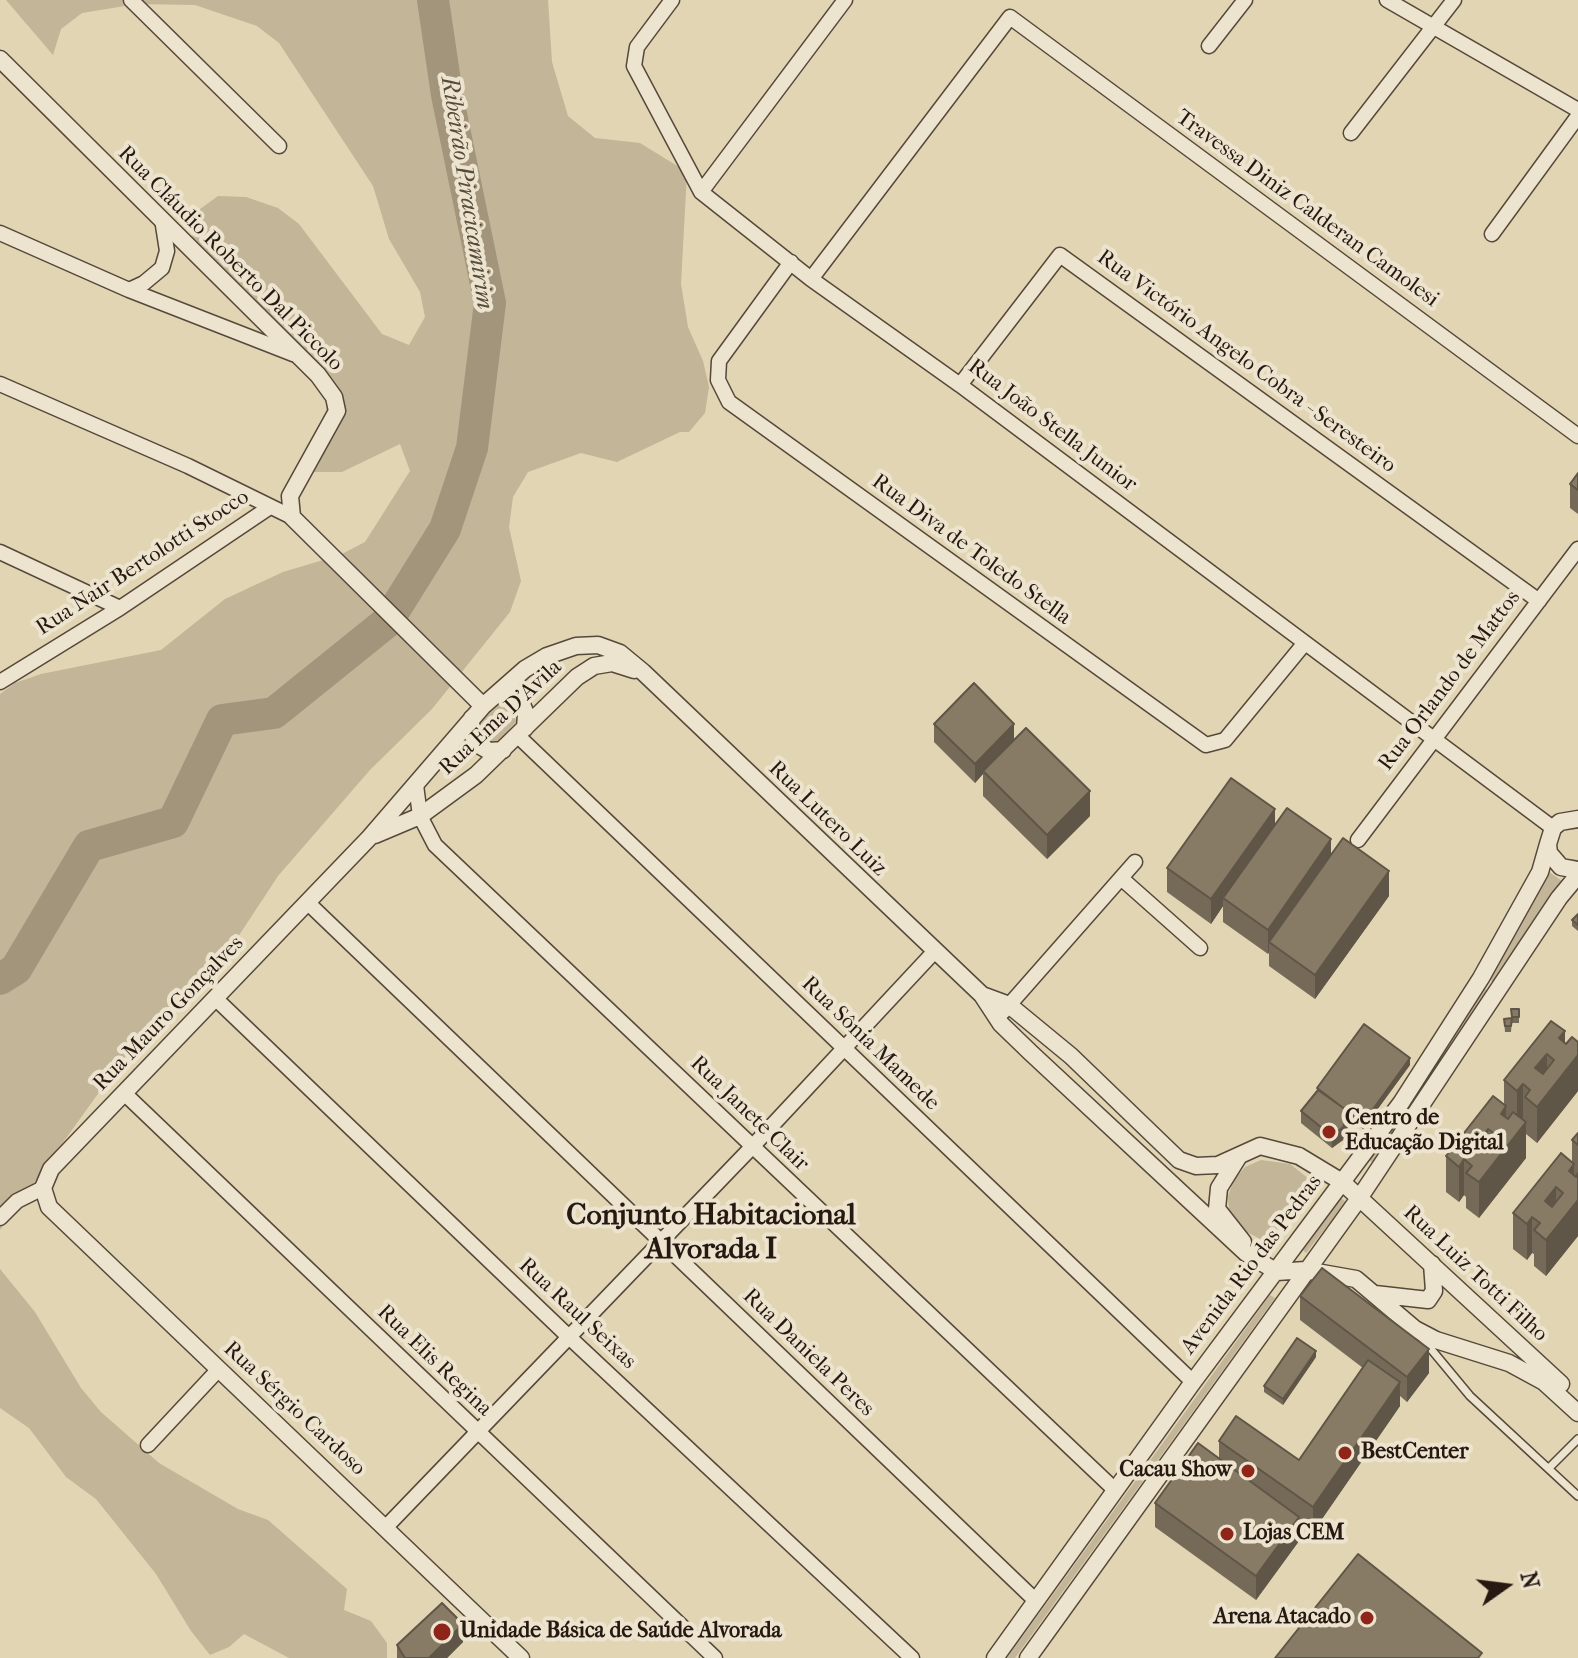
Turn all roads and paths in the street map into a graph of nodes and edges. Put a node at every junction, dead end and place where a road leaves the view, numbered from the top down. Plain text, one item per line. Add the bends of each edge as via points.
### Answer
1 (131, 0) edge
2 (672, 0) edge
3 (845, 0) edge
4 (1245, 0) edge
5 (1387, 0) edge
6 (1454, 0) edge
7 (1434, 29) junction
8 (1209, 46) dead end
9 (0, 59) edge
10 (0, 76) edge
11 (37, 92) junction
12 (1578, 110) edge
13 (1578, 116) edge
14 (1351, 133) dead end
15 (279, 146) dead end
16 (701, 192) junction
17 (162, 219) junction
18 (0, 233) edge
19 (1492, 234) dead end
20 (791, 262) junction
21 (811, 279) junction
22 (129, 290) junction
23 (293, 354) junction
24 (0, 384) edge
25 (960, 385) junction
26 (1578, 436) edge
27 (270, 507) junction
28 (292, 517) junction
29 (1578, 549) edge
30 (0, 552) edge
31 (1539, 601) junction
32 (120, 608) junction
33 (1304, 644) junction
34 (643, 672) junction
35 (0, 682) edge
36 (498, 693) junction
37 (477, 712) junction
38 (522, 732) junction
39 (1435, 738) junction
40 (503, 750) junction
41 (416, 785) junction
42 (420, 816) junction
43 (1575, 816) edge
44 (1550, 836) junction
45 (370, 837) junction
46 (1358, 840) dead end
47 (1135, 862) dead end
48 (1578, 872) edge
49 (1121, 878) junction
50 (307, 902) junction
51 (1200, 948) dead end
52 (934, 952) junction
53 (982, 995) junction
54 (215, 998) junction
55 (1009, 1005) junction
56 (997, 1018) junction
57 (845, 1050) junction
58 (124, 1093) junction
59 (751, 1148) junction
60 (1240, 1155) junction
61 (1342, 1182) junction
62 (43, 1188) junction
63 (1360, 1197) junction
64 (0, 1218) edge
65 (660, 1242) junction
66 (1246, 1253) junction
67 (1432, 1264) junction
68 (1305, 1270) junction
69 (1277, 1272) junction
70 (1373, 1293) junction
71 (1415, 1329) junction
72 (569, 1337) junction
73 (219, 1369) junction
74 (1193, 1382) junction
75 (1578, 1400) edge
76 (1578, 1413) edge
77 (477, 1433) junction
78 (1578, 1439) edge
79 (148, 1445) dead end
80 (1549, 1468) junction
81 (1115, 1490) junction
82 (1578, 1496) edge
83 (386, 1527) junction
84 (1036, 1601) junction
85 (511, 1655) edge
86 (715, 1658) edge
87 (912, 1658) edge
88 (995, 1658) edge
89 (1028, 1658) edge

1 - 15 street
2 - 16 street, Rua João Stella Junior via 637,47 634,66
3 - 16 street
4 - 8 street
5 - 7 street
6 - 7 street
7 - 12 street
7 - 14 street
9 - 11 street, Rua Cláudio Roberto Dal Piccolo
10 - 11 street
11 - 17 street, Rua Cláudio Roberto Dal Piccolo
13 - 19 street
16 - 20 street, Rua João Stella Junior
17 - 22 street via 167,251 162,268
17 - 23 street, Rua Cláudio Roberto Dal Piccolo
18 - 22 street
20 - 21 street, Rua João Stella Junior
20 - 33 street, Rua Diva de Toledo Stella via 719,361 718,380 729,402 1206,745 1225,740
21 - 25 street, Rua João Stella Junior
21 - 26 street, Travessa Diniz Calderan Camolesi via 1010,17
22 - 23 street
23 - 28 street, Rua Cláudio Roberto Dal Piccolo via 318,375 337,411 290,496
24 - 27 street
25 - 31 street, Rua Victório Angelo Cobra - Seresteiro via 1060,255
25 - 33 street, Rua João Stella Junior
27 - 28 street
27 - 32 street, Rua Nair Bertolotti Stocco
28 - 37 street via 436,660
29 - 31 street, Rua Orlando de Mattos
30 - 32 street
31 - 39 street, Rua Orlando de Mattos
32 - 35 street, Rua Nair Bertolotti Stocco
33 - 39 street, Rua João Stella Junior
34 - 36 street, Rua Ema D'Avila via 620,653 598,645 576,646 547,656
34 - 38 street, Rua Ema D'Avila via 612,663 594,666
34 - 52 street, Rua Lutero Luiz
36 - 37 street, Rua Ema D'Avila
36 - 38 street via 521,702
37 - 40 street via 470,730 477,744 489,751
37 - 41 street, Rua Ema D'Avila
38 - 40 street, Rua Ema D'Avila
38 - 57 street, Rua Sônia Mamede
39 - 44 street, Rua João Stella Junior
39 - 46 street, Rua Orlando de Mattos
40 - 42 street, Rua Ema D'Avila
41 - 42 street, Rua Janete Clair
41 - 45 street, Rua Ema D'Avila
42 - 45 street, Rua Ema D'Avila
42 - 59 street, Rua Janete Clair via 435,845
43 - 44 street
44 - 48 street via 1549,853 1561,867
44 - 61 street, Avenida Rio das Pedras via 1540,872 1481,978 1401,1103
45 - 50 street, Rua Mauro Gonçalves
47 - 49 street
48 - 63 street, Avenida Rio das Pedras
49 - 51 street
49 - 55 street
50 - 54 street, Rua Mauro Gonçalves
50 - 65 street, Rua Daniela Peres
52 - 53 street, Rua Lutero Luiz
52 - 57 street
53 - 55 street, Rua Lutero Luiz
53 - 56 street, Rua Lutero Luiz
54 - 58 street, Rua Mauro Gonçalves
54 - 72 street, Rua Raul Seixas
55 - 56 street
55 - 60 street, Rua Lutero Luiz via 1071,1056 1179,1160 1218,1165
56 - 66 street, Rua Lutero Luiz
57 - 59 street
57 - 74 street, Rua Sônia Mamede
58 - 62 street, Rua Mauro Gonçalves via 51,1169
58 - 77 street, Rua Elis Regina
59 - 65 street
59 - 81 street, Rua Janete Clair
60 - 61 street, Rua Lutero Luiz via 1260,1146 1281,1149
60 - 66 street via 1219,1188 1217,1209 1240,1235
61 - 63 street, Rua Luiz Totti Filho
61 - 69 street, Avenida Rio das Pedras
62 - 64 street, Rua Mauro Gonçalves via 17,1201
62 - 73 street, Rua Sérgio Cardoso via 49,1207
63 - 67 street, Rua Luiz Totti Filho
63 - 68 street, Avenida Rio das Pedras
65 - 72 street
65 - 84 street, Rua Daniela Peres
66 - 69 street, Rua Lutero Luiz
67 - 70 street via 1434,1291 1428,1300
67 - 75 street, Rua Luiz Totti Filho
68 - 69 street
68 - 70 street via 1345,1275
68 - 89 street, Avenida Rio das Pedras
69 - 74 street, Avenida Rio das Pedras
70 - 71 street
71 - 76 street via 1509,1363 1544,1382
71 - 80 lane via 1470,1396
72 - 77 street
72 - 87 street, Rua Raul Seixas
73 - 79 street
73 - 83 street, Rua Sérgio Cardoso
74 - 81 street, Avenida Rio das Pedras
77 - 83 street
77 - 86 street, Rua Elis Regina
78 - 80 lane
80 - 82 lane
81 - 84 street, Avenida Rio das Pedras
83 - 85 street, Rua Sérgio Cardoso
84 - 88 street, Avenida Rio das Pedras

